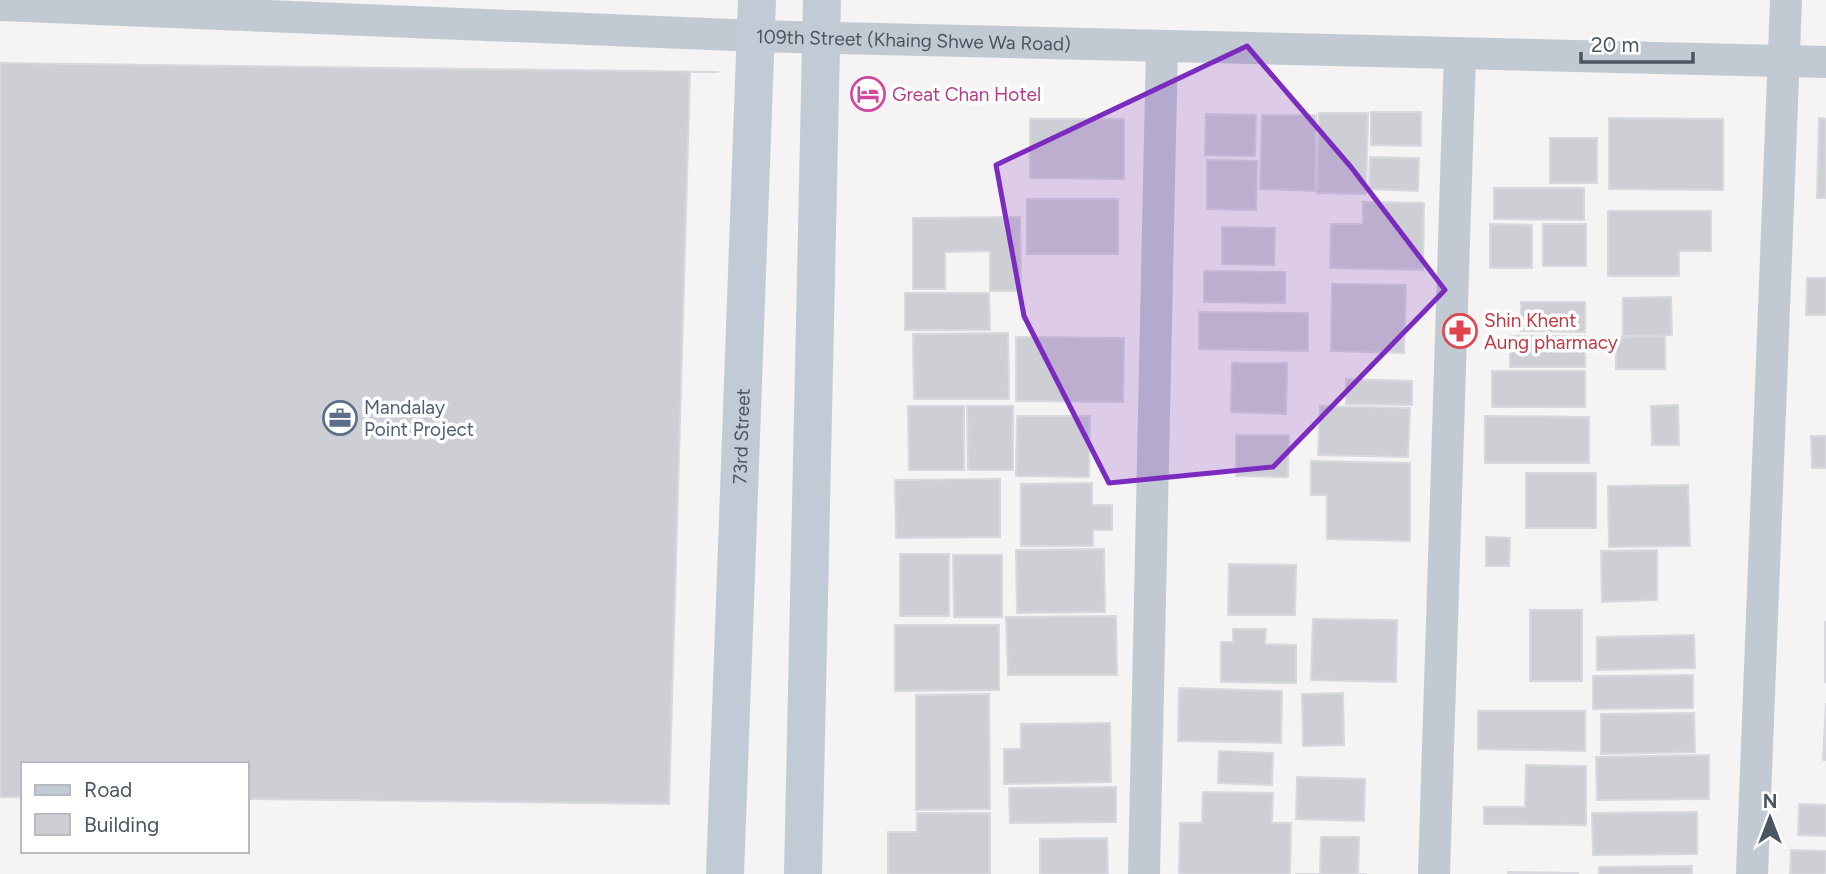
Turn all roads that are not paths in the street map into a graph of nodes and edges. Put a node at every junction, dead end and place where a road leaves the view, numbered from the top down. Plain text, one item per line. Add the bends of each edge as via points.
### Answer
1 (1786, 0) edge
2 (0, 5) edge
3 (757, 18) edge
4 (821, 18) edge
5 (1162, 46) junction
6 (1460, 53) junction
7 (1784, 61) junction
8 (1826, 62) edge
9 (725, 874) edge
10 (803, 874) edge
11 (1143, 874) edge
12 (1434, 874) edge
13 (1752, 874) edge

1 - 7 street
2 - 3 street, 109th Street (Khaing Shwe Wa Road)
3 - 4 street, 109th Street (Khaing Shwe Wa Road)
3 - 9 main road, 73rd Street
4 - 5 street, 109th Street (Khaing Shwe Wa Road)
4 - 10 main road
5 - 6 street, 109th Street (Khaing Shwe Wa Road)
5 - 11 street
6 - 7 street, 109th Street (Khaing Shwe Wa Road)
6 - 12 street
7 - 8 street, 109th Street (Khaing Shwe Wa Road)
7 - 13 street

